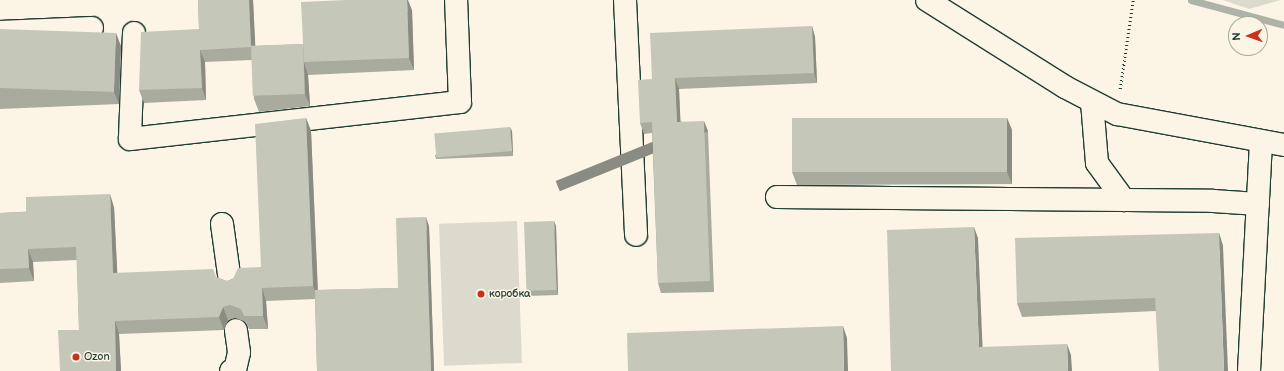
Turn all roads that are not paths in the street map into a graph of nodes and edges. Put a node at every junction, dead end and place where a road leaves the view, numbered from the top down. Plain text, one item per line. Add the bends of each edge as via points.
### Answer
1 (456, 0) edge
2 (625, 0) edge
3 (927, 0) edge
4 (92, 28) dead end
5 (0, 32) edge
6 (134, 33) dead end
7 (1092, 102) junction
8 (1261, 141) junction
9 (1284, 145) edge
10 (777, 197) dead end
11 (1124, 200) junction
12 (1258, 204) junction
13 (222, 224) dead end
14 (636, 235) dead end
15 (230, 282) edge
16 (236, 330) dead end
17 (231, 371) edge
18 (1249, 371) edge

1 - 6 street via 460,102 130,139
2 - 14 street
3 - 7 street
4 - 5 street
7 - 8 street via 1116,114
7 - 11 street via 1096,163
8 - 9 street
8 - 12 street
10 - 11 street
11 - 12 street
12 - 18 street
13 - 15 street
16 - 17 street via 238,352 235,370

